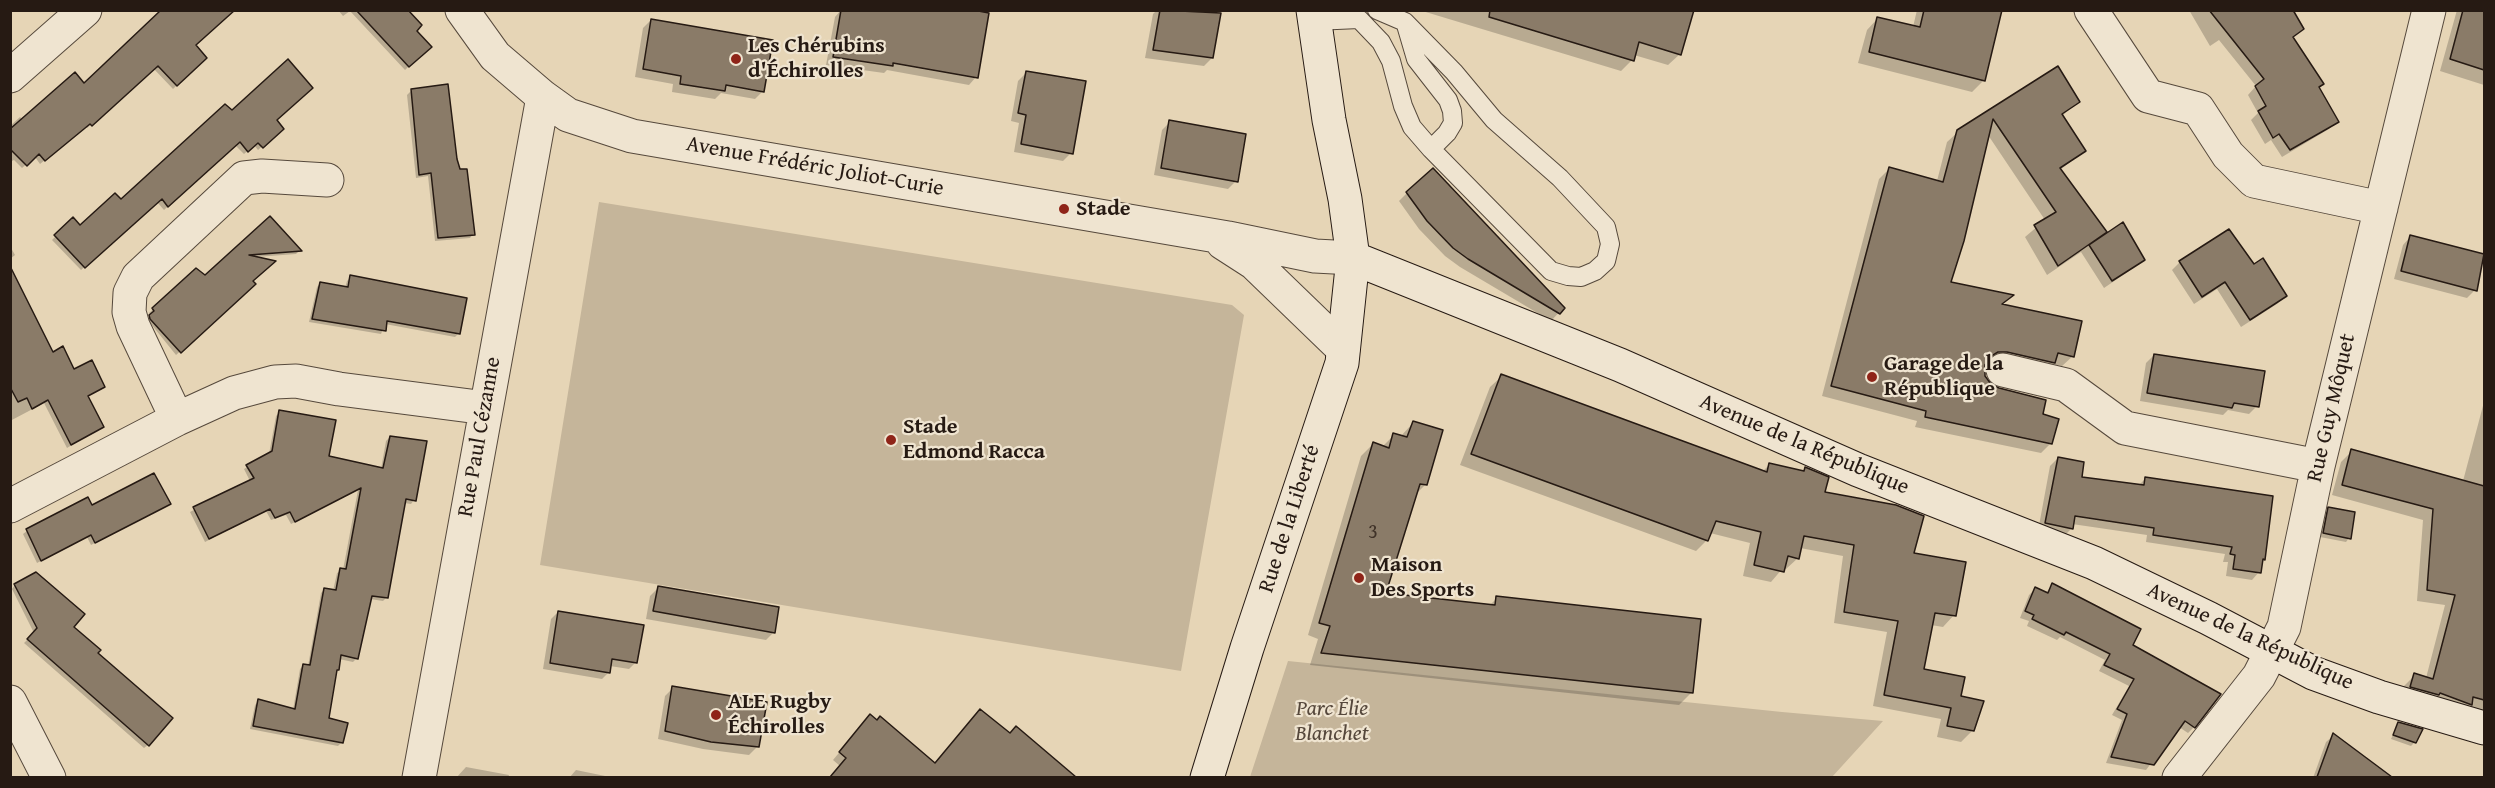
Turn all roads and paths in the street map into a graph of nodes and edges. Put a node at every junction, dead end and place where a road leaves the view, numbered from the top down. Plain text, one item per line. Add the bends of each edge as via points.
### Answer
1 (85, 10) edge
2 (462, 10) edge
3 (1377, 10) edge
4 (2091, 10) edge
5 (2429, 10) edge
6 (1322, 14) edge
7 (1405, 22) junction
8 (10, 76) edge
9 (543, 97) junction
10 (1431, 149) junction
11 (327, 180) dead end
12 (2381, 208) junction
13 (1212, 235) junction
14 (1353, 258) junction
15 (1342, 349) junction
16 (2003, 370) dead end
17 (486, 408) junction
18 (177, 418) junction
19 (2318, 466) junction
20 (10, 507) edge
21 (2273, 651) junction
22 (10, 702) edge
23 (2484, 728) edge
24 (49, 777) edge
25 (419, 777) edge
26 (1207, 777) edge
27 (2179, 777) edge

1 - 8 street
2 - 9 street, Avenue Frédéric Joliot-Curie via 495,56
3 - 7 lane
4 - 12 street via 2148,96 2198,109 2228,155 2254,181
5 - 12 street, Rue Guy Môquet
6 - 10 lane via 1359,19 1381,42 1412,127
6 - 14 street
7 - 10 lane via 1416,59 1452,111 1453,123
7 - 10 lane via 1494,120 1560,178 1606,227 1610,244 1606,261 1581,277 1551,271
9 - 13 street, Avenue Frédéric Joliot-Curie via 568,115 632,136
9 - 17 street, Rue Paul Cézanne
11 - 18 street via 244,178 138,277 130,293 129,312
12 - 19 street, Rue Guy Môquet
13 - 14 street, Avenue Frédéric Joliot-Curie via 1315,256
13 - 15 street, Avenue Frédéric Joliot-Curie via 1254,263
14 - 15 street, Rue de la Liberté
14 - 21 street, Avenue de la République via 1620,365 1858,470 2094,563
15 - 26 street, Rue de la Liberté via 1342,363
16 - 19 street via 2066,385 2125,428
17 - 18 street via 296,381 275,382 234,393
17 - 25 street, Rue Paul Cézanne
18 - 20 street
19 - 21 street, Rue Guy Môquet via 2284,627
21 - 23 street, Avenue de la République via 2313,673
21 - 27 street, Rue Guy Môquet via 2259,676
22 - 24 street

